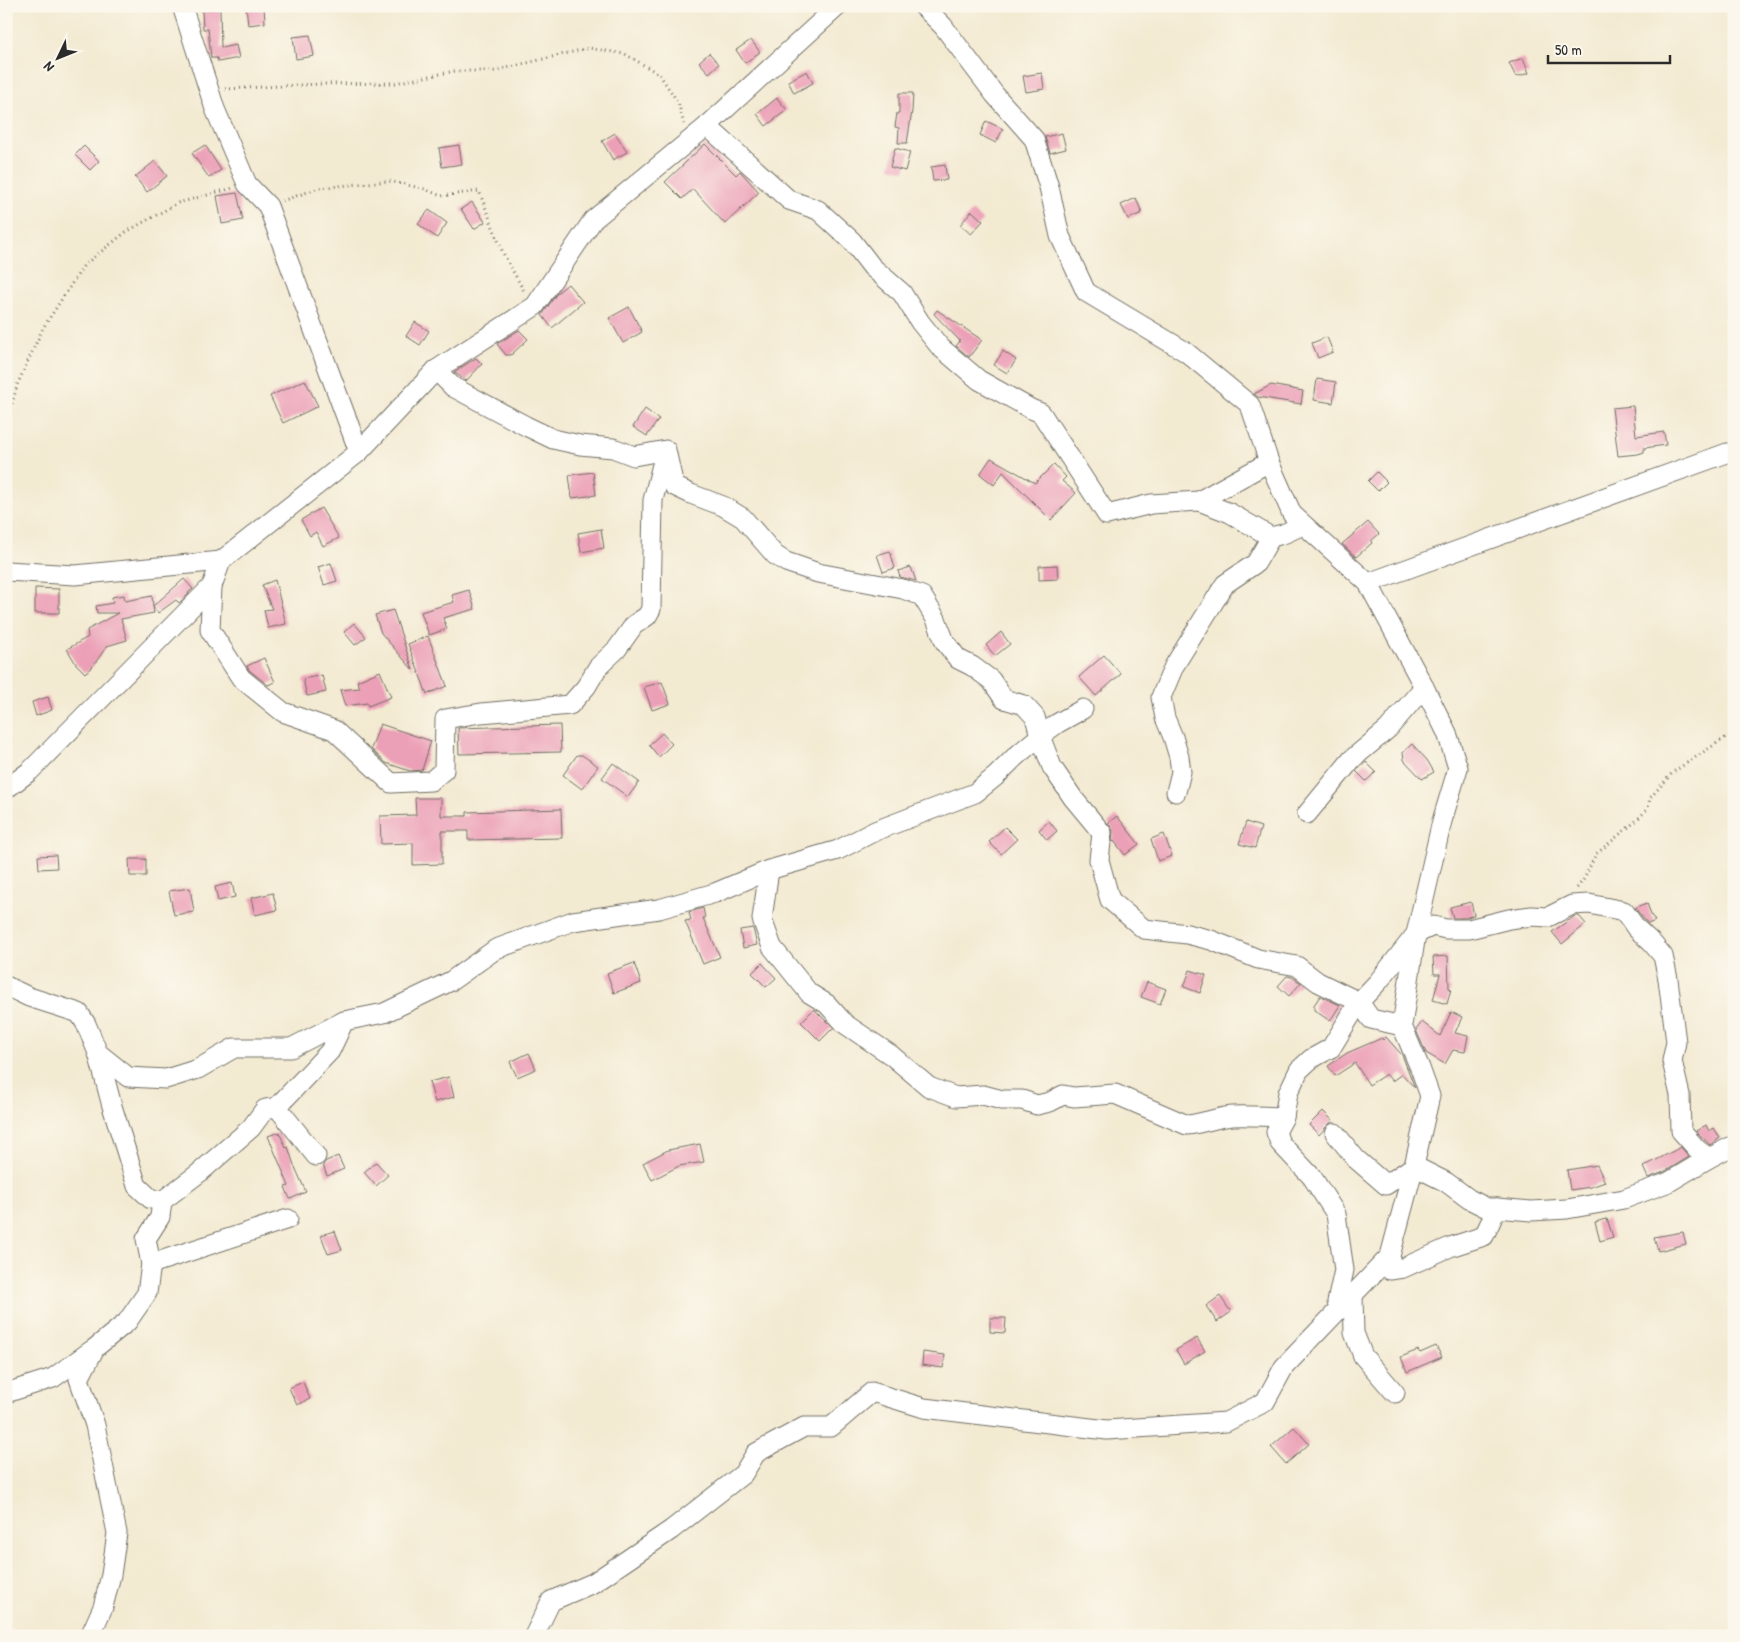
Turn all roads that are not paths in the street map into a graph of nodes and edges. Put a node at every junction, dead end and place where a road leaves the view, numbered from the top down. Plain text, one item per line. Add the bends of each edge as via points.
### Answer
1 (182, 6) edge
2 (924, 6) edge
3 (833, 8) edge
4 (707, 126) junction
5 (436, 370) junction
6 (666, 450) junction
7 (359, 452) junction
8 (1734, 453) edge
9 (1269, 462) junction
10 (1199, 501) junction
11 (1303, 524) junction
12 (1271, 537) junction
13 (221, 562) junction
14 (6, 571) edge
15 (1368, 583) junction
16 (212, 586) junction
17 (1424, 687) junction
18 (1083, 708) dead end
19 (1040, 736) junction
20 (6, 790) edge
21 (1176, 792) dead end
22 (1307, 814) dead end
23 (769, 870) junction
24 (1416, 934) junction
25 (6, 986) edge
26 (1359, 1002) junction
27 (344, 1021) junction
28 (1402, 1026) junction
29 (98, 1053) junction
30 (277, 1107) junction
31 (1284, 1117) junction
32 (1335, 1133) dead end
33 (1734, 1145) edge
34 (316, 1156) dead end
35 (1709, 1158) junction
36 (1414, 1166) junction
37 (162, 1201) junction
38 (1497, 1208) junction
39 (288, 1219) dead end
40 (1390, 1256) junction
41 (151, 1264) junction
42 (1353, 1296) junction
43 (96, 1348) junction
44 (6, 1393) edge
45 (1395, 1393) dead end
46 (90, 1636) edge
47 (534, 1636) edge

1 - 7 street via 215,109 247,184 268,206
2 - 9 street via 1034,139 1060,236 1086,292 1186,352 1250,405
3 - 4 street
4 - 5 street via 593,220 535,306
4 - 10 street via 789,200 818,210 852,241 872,268 902,293 940,347 979,380 1041,413 1107,515 1151,504
5 - 6 street via 453,387 553,439 613,448 634,456
5 - 7 street
6 - 16 street via 653,500 650,609 647,616 634,625 617,649 598,667 570,706 445,719 444,770 431,781 392,783 334,730 283,712 242,678 210,630
6 - 19 street via 674,486 744,518 775,555 786,562 818,573 903,589 922,596 945,642 958,659 991,680 1004,699 1024,705 1034,717
7 - 13 street
8 - 15 street
9 - 10 street
9 - 11 street via 1292,514
10 - 12 street via 1230,513
11 - 12 street
11 - 15 street
12 - 21 street via 1256,563 1225,584 1174,666 1161,697 1179,758 1181,772
13 - 14 street via 75,575
13 - 16 street
15 - 17 street
16 - 20 street via 30,771
17 - 22 street via 1388,729 1352,759
17 - 24 street via 1447,733 1458,768 1442,821
18 - 19 street
19 - 23 street via 975,793 875,831 838,850
19 - 26 street via 1052,767 1102,834 1098,860 1110,900 1144,929 1187,934 1258,959 1297,966 1318,982
23 - 27 street via 715,893 659,909 564,924 496,949 451,981 384,1013
23 - 31 street via 762,919 772,947 809,993 929,1086 956,1097 983,1095 1002,1100 1022,1100 1037,1106 1063,1095 1115,1094 1187,1125 1234,1116
24 - 26 street
24 - 28 street
24 - 35 street via 1434,926 1468,929 1508,919 1548,917 1572,904 1624,911 1663,956 1676,1042 1672,1061 1680,1095 1681,1131
25 - 29 street via 79,1013
26 - 28 street via 1371,1019
26 - 31 street via 1331,1048 1298,1070 1288,1093
27 - 29 street via 291,1048 234,1048 198,1069 166,1079 128,1077
27 - 30 street via 330,1051
28 - 36 street via 1430,1096
29 - 37 street via 137,1186 152,1199
30 - 34 street
30 - 37 street via 265,1109 251,1128
31 - 42 street via 1276,1132 1280,1143 1312,1177 1336,1214 1344,1270 1337,1302
32 - 36 street via 1356,1159 1386,1185
33 - 35 street
35 - 38 street via 1669,1182 1624,1199 1567,1209
36 - 38 street via 1486,1208
36 - 40 street
37 - 41 street via 160,1217 146,1238
38 - 40 street via 1484,1236 1403,1268 1390,1270
39 - 41 street
40 - 42 street
41 - 43 street via 147,1293 127,1322
42 - 45 street via 1354,1333 1363,1356
42 - 47 street via 1284,1367 1265,1402 1226,1422 1107,1430 924,1408 872,1392 831,1427 804,1427 756,1453 743,1474 670,1530 593,1583 551,1601
43 - 44 street via 53,1378
43 - 46 street via 79,1379 95,1425 117,1533 103,1607

